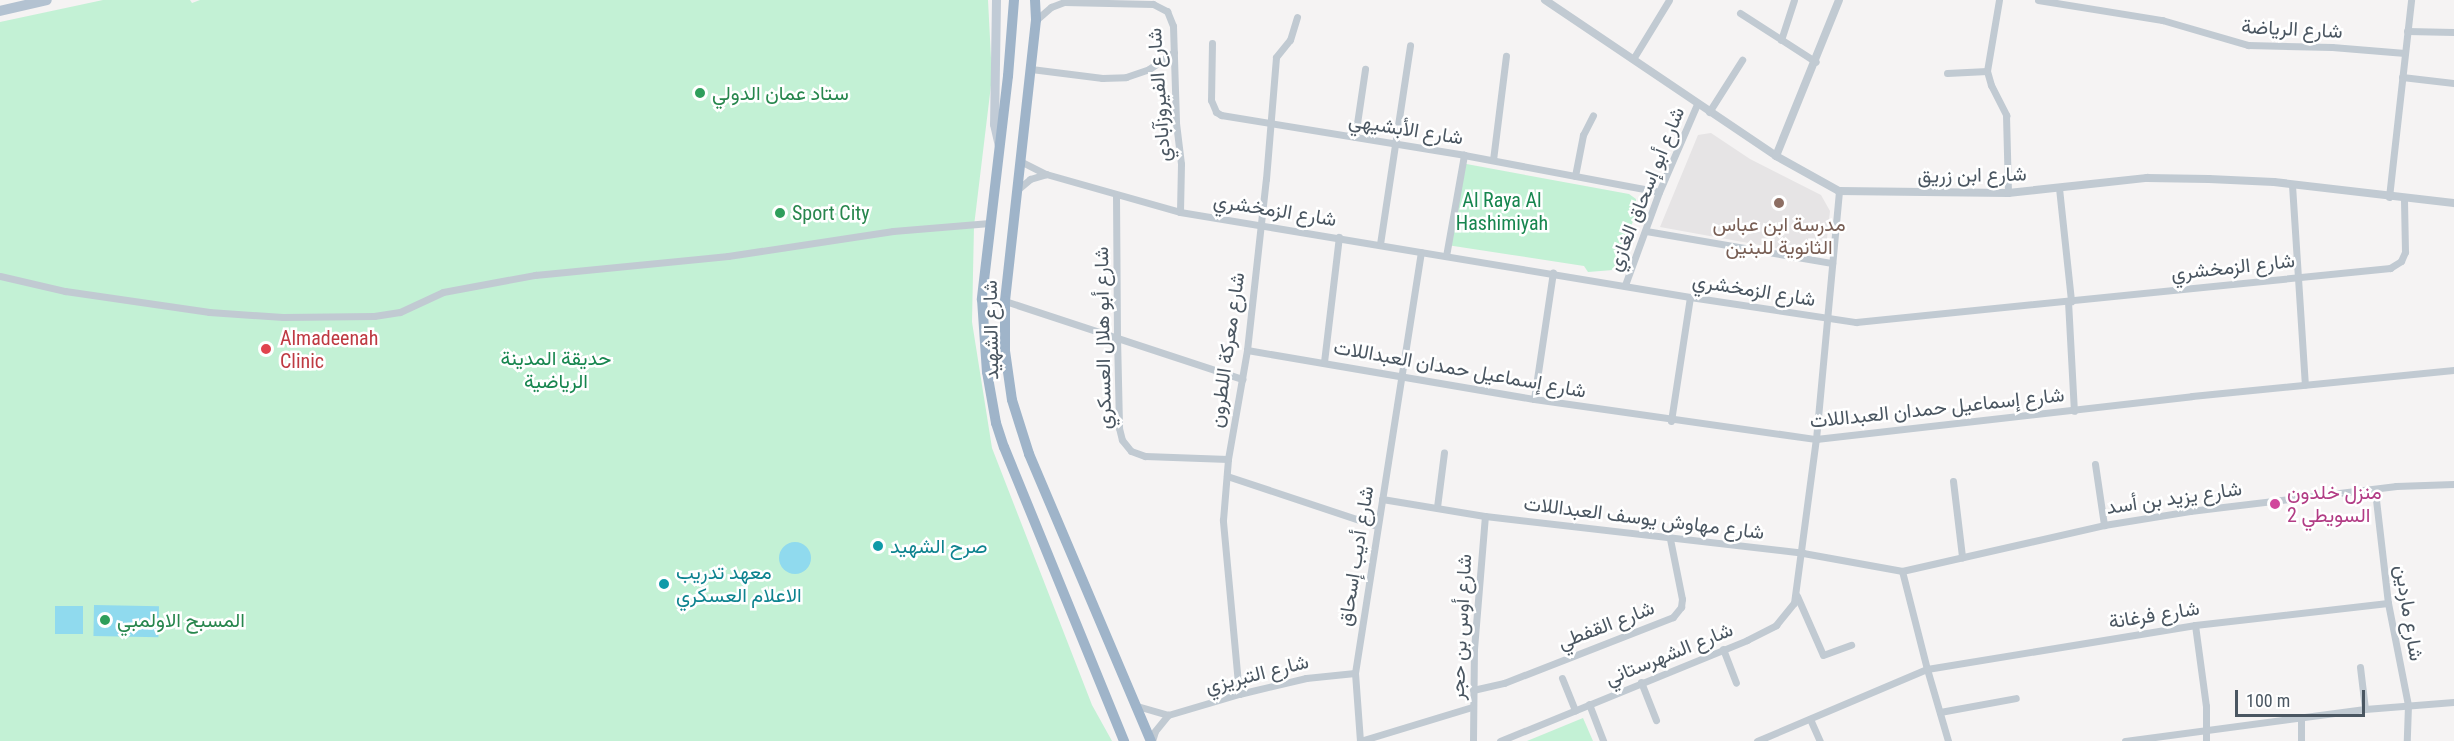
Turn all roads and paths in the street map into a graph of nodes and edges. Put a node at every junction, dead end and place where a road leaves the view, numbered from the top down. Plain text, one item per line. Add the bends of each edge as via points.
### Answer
1 (47, 0) edge
2 (996, 0) edge
3 (1014, 0) edge
4 (1035, 0) edge
5 (1545, 0) edge
6 (1669, 0) edge
7 (1794, 0) edge
8 (1839, 0) edge
9 (1999, 0) edge
10 (2038, 0) edge
11 (2411, 0) edge
12 (1061, 1) edge
13 (1138, 2) edge
14 (0, 10) edge
15 (1740, 13) dead end
16 (1297, 17) dead end
17 (1036, 20) junction
18 (2408, 31) junction
19 (2454, 32) edge
20 (1781, 40) junction
21 (1212, 43) dead end
22 (1410, 45) dead end
23 (1174, 52) junction
24 (2405, 53) junction
25 (1506, 56) dead end
26 (1633, 59) junction
27 (1742, 60) dead end
28 (1816, 62) junction
29 (1031, 69) junction
30 (1365, 69) dead end
31 (1987, 71) junction
32 (1947, 73) dead end
33 (2402, 77) junction
34 (2454, 83) edge
35 (1697, 104) junction
36 (1709, 112) junction
37 (1593, 114) dead end
38 (1271, 123) junction
39 (1355, 136) junction
40 (1396, 144) junction
41 (999, 146) junction
42 (1464, 155) junction
43 (1776, 156) junction
44 (1493, 160) junction
45 (1020, 161) junction
46 (1046, 174) junction
47 (1575, 176) junction
48 (2292, 185) junction
49 (2060, 188) junction
50 (1017, 190) junction
51 (1839, 191) junction
52 (1659, 192) junction
53 (2008, 193) junction
54 (1116, 195) junction
55 (2389, 197) junction
56 (2404, 198) junction
57 (2454, 203) edge
58 (1180, 212) junction
59 (990, 223) junction
60 (1260, 226) junction
61 (1646, 231) junction
62 (1339, 237) junction
63 (1380, 244) junction
64 (1420, 252) junction
65 (1446, 256) junction
66 (1832, 262) junction
67 (1553, 272) junction
68 (0, 276) edge
69 (2298, 277) junction
70 (1625, 285) junction
71 (1690, 297) junction
72 (1005, 301) junction
73 (2069, 301) junction
74 (1827, 319) junction
75 (1117, 337) junction
76 (1247, 350) junction
77 (1324, 362) junction
78 (2454, 370) edge
79 (1401, 377) junction
80 (1242, 379) junction
81 (2305, 385) junction
82 (1534, 399) junction
83 (2074, 411) junction
84 (1671, 421) junction
85 (1816, 439) junction
86 (1444, 452) dead end
87 (1228, 459) junction
88 (2095, 464) dead end
89 (1227, 476) junction
90 (1953, 481) dead end
91 (2454, 484) edge
92 (2375, 491) junction
93 (1382, 499) junction
94 (1437, 507) junction
95 (1485, 516) junction
96 (2104, 525) junction
97 (1377, 526) junction
98 (1670, 539) junction
99 (1803, 553) junction
100 (1962, 557) junction
101 (1902, 571) junction
102 (1797, 596) junction
103 (2388, 603) junction
104 (2195, 625) junction
105 (1851, 645) dead end
106 (1723, 649) junction
107 (2360, 667) dead end
108 (1927, 669) junction
109 (1355, 673) junction
110 (1563, 678) dead end
111 (1641, 682) junction
112 (1736, 683) dead end
113 (1473, 690) junction
114 (1239, 694) junction
115 (2016, 698) dead end
116 (2454, 702) edge
117 (1134, 705) junction
118 (1589, 705) junction
119 (2408, 705) junction
120 (1472, 707) junction
121 (2366, 709) junction
122 (1575, 710) junction
123 (1940, 712) junction
124 (1168, 715) junction
125 (2301, 718) junction
126 (1810, 719) junction
127 (1656, 720) dead end
128 (2207, 732) junction
129 (1124, 741) edge
130 (1151, 741) edge
131 (1360, 741) edge
132 (1473, 741) edge
133 (1500, 741) edge
134 (1603, 741) edge
135 (1758, 741) edge
136 (1820, 741) edge
137 (1948, 741) edge
138 (2125, 741) edge
139 (2206, 741) edge
140 (2301, 741) edge
141 (2407, 741) edge

1 - 14 main road
2 - 41 main road via 994,124
3 - 41 highway, شارع الشهيد
4 - 17 highway, شارع الشهيد
5 - 26 street, شارع ابن زريق
6 - 26 street
7 - 20 street
8 - 28 street
9 - 31 street
10 - 24 street, شارع الرياضة via 2162,20 2248,45
11 - 18 street
12 - 13 street, شارع الفيروزآبادي
12 - 17 street, شارع الفيروزآبادي
13 - 23 street, شارع الفيروزآبادي via 1158,5 1167,11 1172,21
15 - 20 street
16 - 38 street, شارع معركة اللطرون via 1290,40 1276,57
17 - 29 highway, شارع الشهيد
18 - 19 street
18 - 24 street
20 - 28 street
21 - 38 street, شارع الأبشيهي via 1211,100 1216,112
22 - 40 street
23 - 29 street via 1149,69 1120,78
23 - 58 street, شارع الفيروزآبادي
24 - 33 street
25 - 44 street
26 - 35 street, شارع ابن زريق
27 - 36 street
28 - 43 street
29 - 45 highway, شارع الشهيد
30 - 39 street
31 - 32 street
31 - 53 street via 2006,115
33 - 34 street
33 - 55 street
35 - 36 street, شارع ابن زريق
35 - 52 street, شارع أبو إسحاق الغازي
36 - 43 street, شارع ابن زريق
37 - 47 street via 1583,135
38 - 39 street, شارع الأبشيهي
38 - 60 street, شارع معركة اللطرون
39 - 40 street, شارع الأبشيهي
40 - 42 street, شارع الأبشيهي
40 - 63 street
41 - 59 highway, شارع الشهيد
42 - 44 street, شارع الأبشيهي
42 - 65 street
43 - 51 street, شارع ابن زريق
44 - 47 street, شارع الأبشيهي
45 - 46 street, شارع الزمخشري
45 - 50 highway, شارع الشهيد
46 - 50 street via 1030,179
46 - 54 street, شارع الزمخشري
47 - 52 street, شارع الأبشيهي
48 - 49 street, شارع ابن زريق via 2147,178
48 - 55 street, شارع ابن زريق
48 - 69 street
49 - 53 street, شارع ابن زريق
49 - 73 street
50 - 72 highway, شارع الشهيد
51 - 53 street, شارع ابن زريق
51 - 66 street, شارع الشهرستاني
52 - 61 street, شارع أبو إسحاق الغازي
54 - 58 street, شارع الزمخشري
54 - 75 street, شارع أبو هلال العسكري
55 - 56 street, شارع ابن زريق
56 - 57 street, شارع ابن زريق
56 - 69 street, شارع الزمخشري via 2405,245 2399,263 2390,268
58 - 60 street, شارع الزمخشري
59 - 68 street via 893,231 728,256 535,275 443,292 400,312 375,316 283,318 209,312 65,291
59 - 129 highway, شارع الشهيد via 982,321 996,423
60 - 62 street, شارع الزمخشري
60 - 76 street, شارع معركة اللطرون
61 - 66 street
61 - 70 street, شارع أبو إسحاق الغازي
62 - 63 street, شارع الزمخشري
62 - 77 street
63 - 64 street, شارع الزمخشري
64 - 65 street, شارع الزمخشري
64 - 79 street, شارع أديب إسحاق
65 - 67 street, شارع الزمخشري
66 - 74 street, شارع الشهرستاني
67 - 70 street, شارع الزمخشري
67 - 82 street
69 - 73 street, شارع الزمخشري
69 - 81 street
70 - 71 street, شارع الزمخشري
71 - 74 street, شارع الزمخشري
71 - 84 street
72 - 75 street
72 - 117 highway, شارع الشهيد via 1005,351 1012,400 1029,454
73 - 74 street, شارع الزمخشري via 1881,321
73 - 83 street
74 - 85 street, شارع الشهرستاني
75 - 80 street
75 - 87 street, شارع أبو هلال العسكري via 1119,428 1126,447 1145,456
76 - 77 street, شارع إسماعيل حمدان العبداللات
76 - 80 street, شارع معركة اللطرون
77 - 79 street, شارع إسماعيل حمدان العبداللات
78 - 81 street, شارع إسماعيل حمدان العبداللات
79 - 82 street, شارع إسماعيل حمدان العبداللات
79 - 93 street, شارع أديب إسحاق
80 - 87 street, شارع معركة اللطرون
81 - 83 street, شارع إسماعيل حمدان العبداللات
82 - 84 street, شارع إسماعيل حمدان العبداللات
83 - 85 street, شارع إسماعيل حمدان العبداللات
84 - 85 street, شارع إسماعيل حمدان العبداللات
85 - 99 street, شارع الشهرستاني
86 - 94 street
87 - 89 street, شارع معركة اللطرون
88 - 96 street
89 - 97 street
89 - 114 street, شارع معركة اللطرون via 1223,538
90 - 100 street
91 - 92 street, شارع يزيد بن أسد
92 - 96 street, شارع يزيد بن أسد
92 - 103 street, شارع ماردين
93 - 94 street, شارع مهاوش يوسف العبداللات
93 - 97 street, شارع أديب إسحاق
94 - 95 street, شارع مهاوش يوسف العبداللات
95 - 98 street, شارع مهاوش يوسف العبداللات
95 - 113 street, شارع أوس بن حجر
96 - 100 street, شارع يزيد بن أسد
97 - 109 street, شارع أديب إسحاق
98 - 99 street, شارع مهاوش يوسف العبداللات
98 - 113 street, شارع القفطي via 1682,599 1673,617 1504,683
99 - 101 street, شارع مهاوش يوسف العبداللات
99 - 102 street, شارع الشهرستاني
100 - 101 street, شارع يزيد بن أسد
101 - 108 street
102 - 105 street via 1823,655
102 - 106 street, شارع الشهرستاني via 1776,625
103 - 104 street, شارع فرغانة
103 - 119 street, شارع ماردين
104 - 108 street, شارع فرغانة
104 - 128 street
106 - 111 street, شارع الشهرستاني
106 - 112 street
107 - 121 street
108 - 123 street
108 - 126 street, شارع فرغانة
109 - 114 street, شارع التبريزي via 1323,675
109 - 131 street, شارع أديب إسحاق
110 - 122 street
111 - 118 street, شارع الشهرستاني
111 - 127 street
113 - 120 street, شارع أوس بن حجر
114 - 124 street, شارع التبريزي
115 - 123 street
116 - 119 street
117 - 124 street
117 - 130 highway, شارع الشهيد
118 - 122 street, شارع الشهرستاني
118 - 134 street
119 - 121 street
119 - 141 street, شارع ماردين
120 - 131 street
120 - 132 street, شارع أوس بن حجر
121 - 125 street
122 - 133 street, شارع الشهرستاني
123 - 137 street
124 - 130 street
125 - 128 street
125 - 140 street
126 - 135 street, شارع فرغانة
126 - 136 street
128 - 138 street
128 - 139 street

